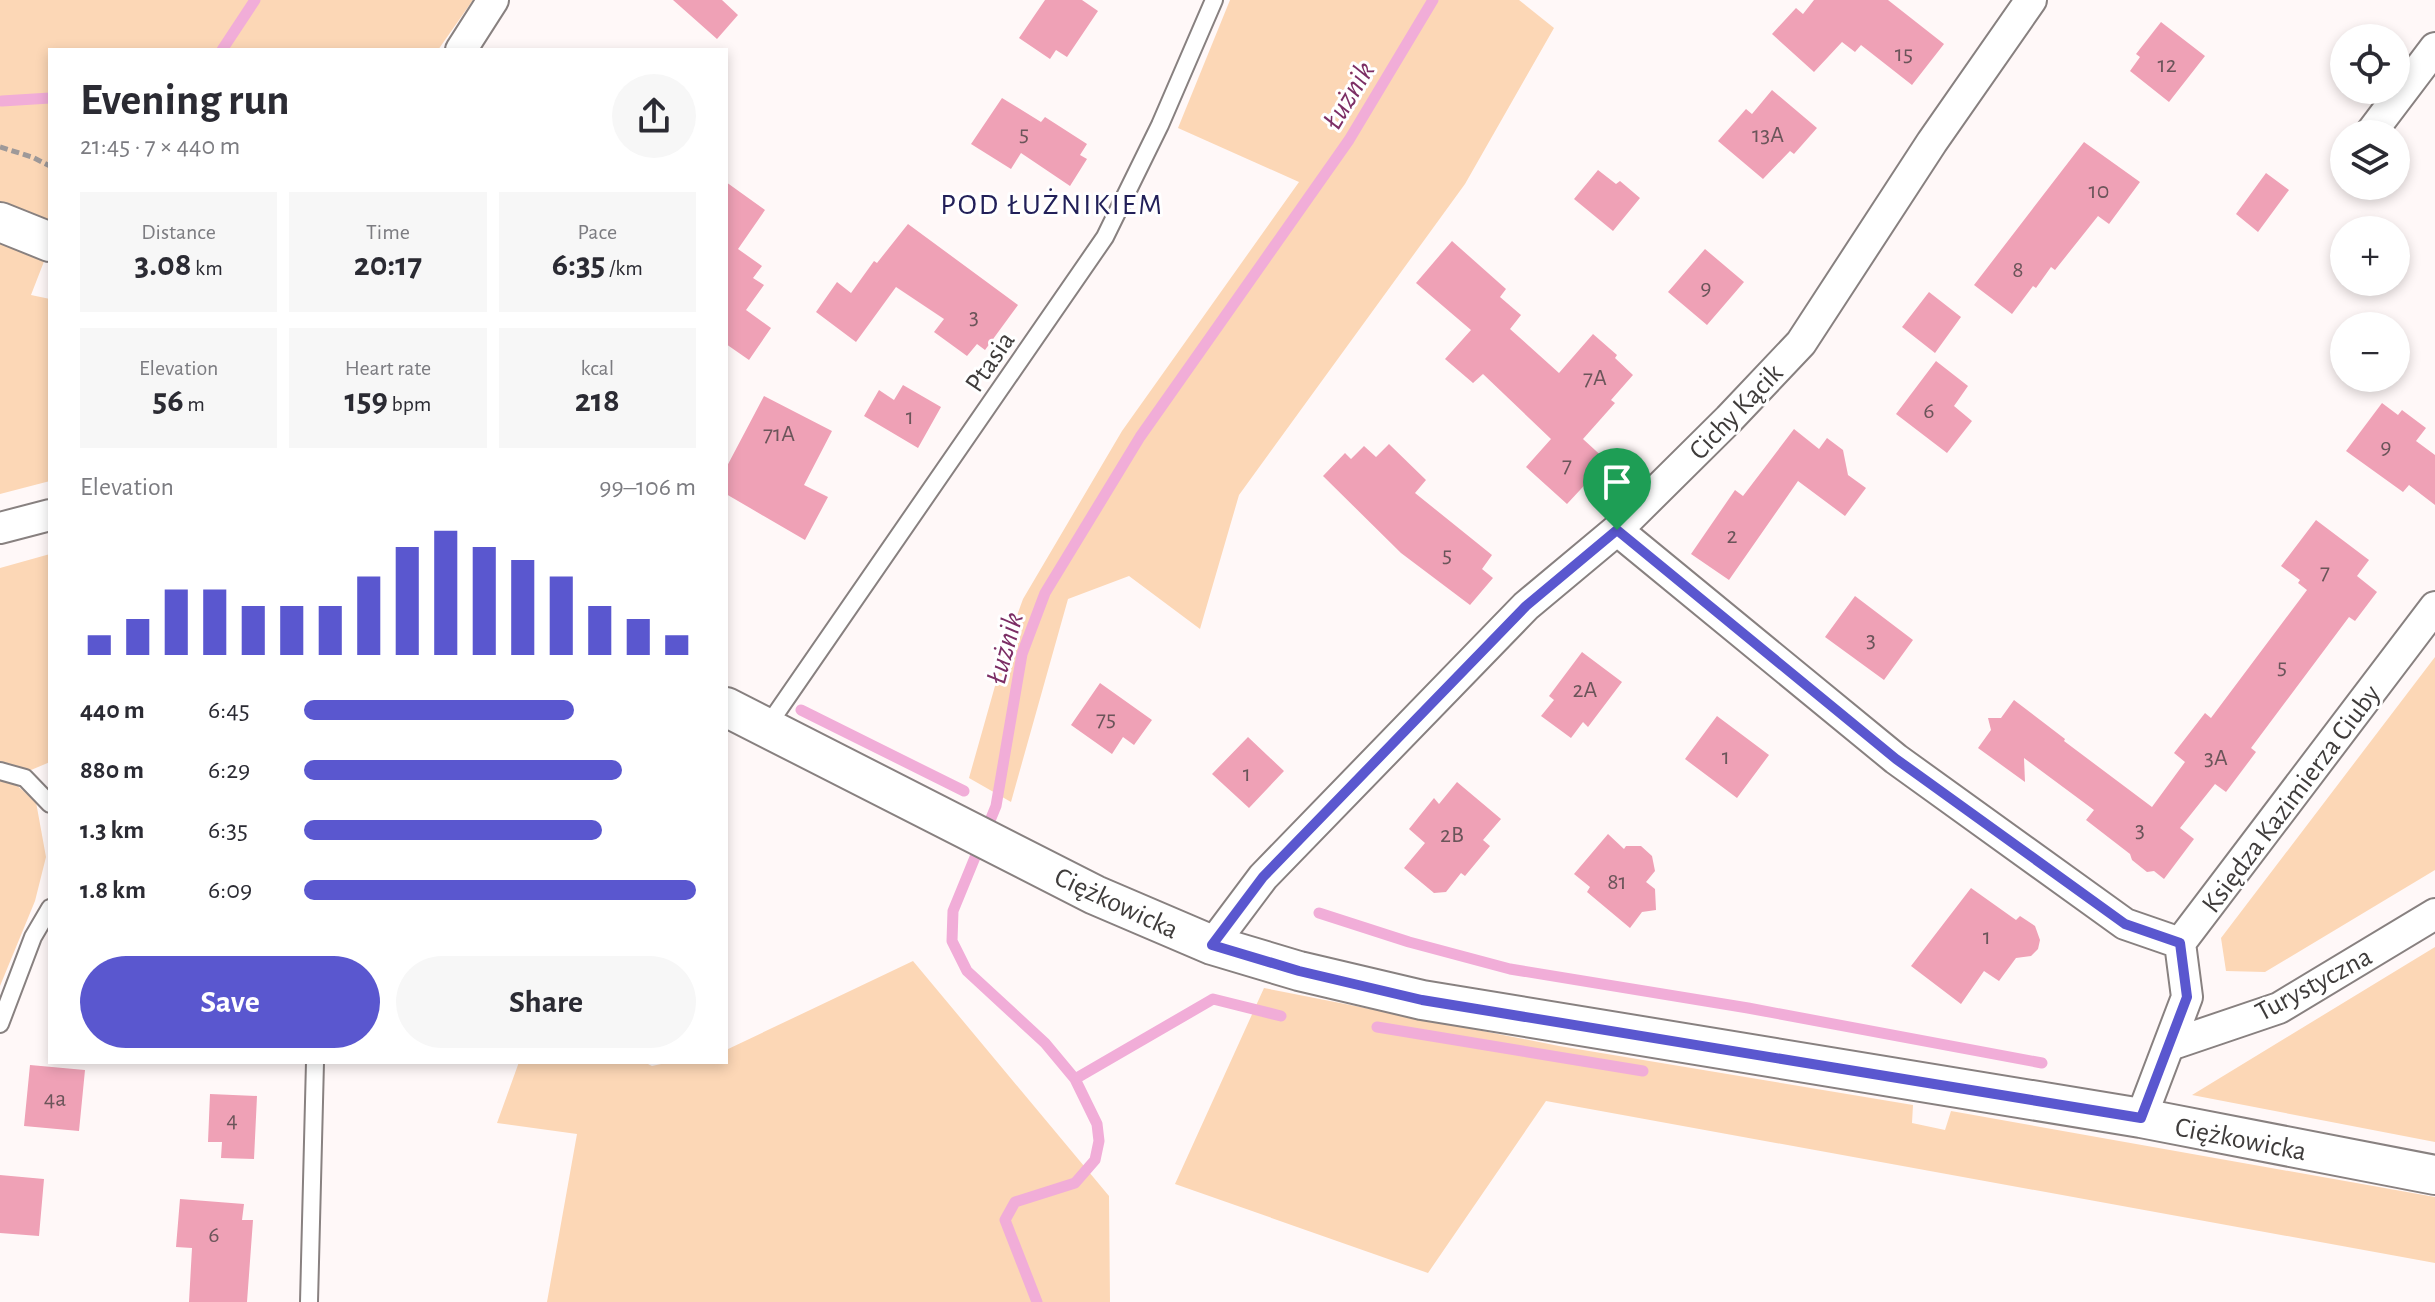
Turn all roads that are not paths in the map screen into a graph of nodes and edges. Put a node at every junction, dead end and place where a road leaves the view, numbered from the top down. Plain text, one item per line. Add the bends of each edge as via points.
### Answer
1 (493, 0) edge
2 (1214, 0) edge
3 (2031, 0) edge
4 (462, 48) edge
5 (2435, 48) edge
6 (2381, 120) edge
7 (0, 222) edge
8 (48, 241) edge
9 (48, 516) edge
10 (0, 528) edge
11 (1617, 530) junction
12 (2435, 607) edge
13 (728, 708) edge
14 (766, 728) junction
15 (0, 771) edge
16 (48, 802) edge
17 (48, 911) edge
18 (2435, 914) edge
19 (2180, 943) junction
20 (1212, 945) junction
21 (0, 1024) edge
22 (2170, 1045) junction
23 (315, 1064) edge
24 (2141, 1118) junction
25 (2435, 1175) edge
26 (309, 1302) edge

1 - 4 street
2 - 14 lane, Ptasia via 1105,237
3 - 11 street, Cichy Kącik via 1801,343
5 - 6 street
7 - 8 street
9 - 10 street
11 - 19 street via 1896,759 2125,924
11 - 20 street, Cichy Kącik via 1515,618 1263,877
12 - 19 street, Księdza Kazimierza Ciuby
13 - 14 street, Ciężkowicka
14 - 20 street, Ciężkowicka via 1095,895
15 - 16 lane via 25,778
17 - 21 lane
18 - 22 street, Turystyczna via 2279,1008
19 - 22 street via 2187,997
20 - 24 street, Ciężkowicka via 1422,1000
22 - 24 street
23 - 26 lane
24 - 25 street, Ciężkowicka

